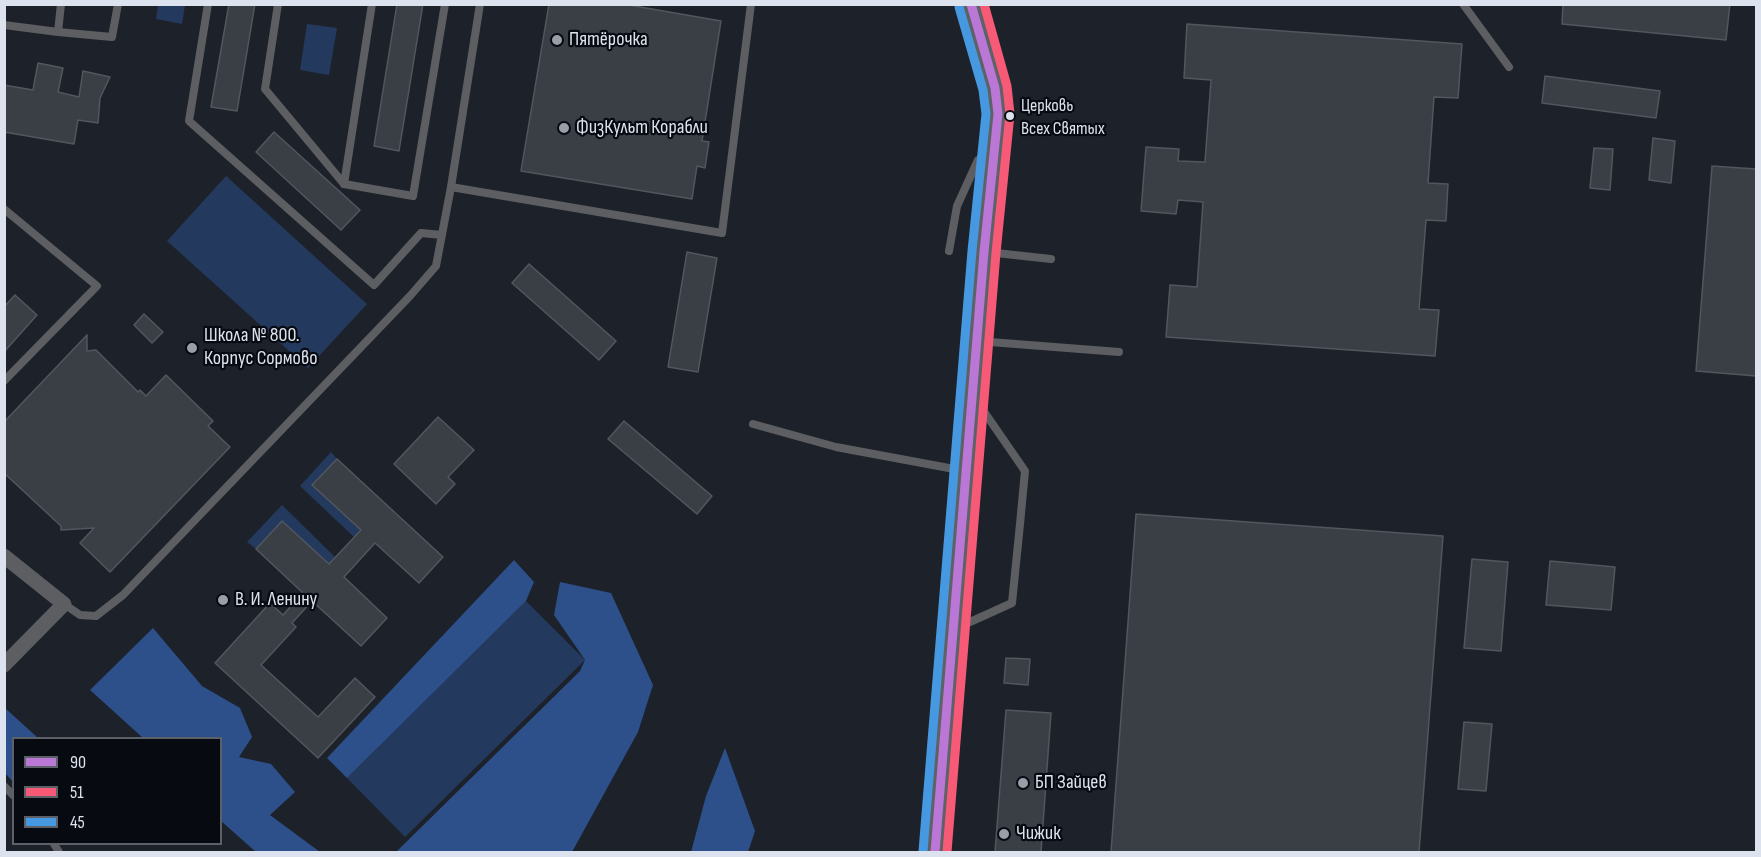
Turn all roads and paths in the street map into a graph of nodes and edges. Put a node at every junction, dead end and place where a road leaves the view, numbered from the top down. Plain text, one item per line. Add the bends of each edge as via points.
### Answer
1 (61, 4) edge
2 (118, 4) edge
3 (208, 4) edge
4 (278, 4) edge
5 (372, 4) edge
6 (445, 4) edge
7 (480, 4) edge
8 (751, 4) edge
9 (971, 4) edge
10 (1463, 4) edge
11 (4, 25) edge
12 (58, 32) junction
13 (1509, 67) dead end
14 (993, 158) junction
15 (344, 184) junction
16 (451, 187) junction
17 (4, 209) edge
18 (442, 235) junction
19 (949, 251) dead end
20 (984, 252) junction
21 (1051, 259) dead end
22 (977, 341) junction
23 (1119, 352) dead end
24 (4, 381) edge
25 (972, 394) junction
26 (753, 424) dead end
27 (966, 472) junction
28 (4, 556) edge
29 (64, 604) junction
30 (954, 625) junction
31 (4, 665) edge
32 (934, 852) edge

1 - 12 lane
2 - 12 lane via 112,38
3 - 18 lane via 189,121 374,285 421,233
4 - 15 lane via 265,89
5 - 15 lane
6 - 15 lane via 412,196
7 - 16 lane
8 - 16 lane via 722,232
9 - 14 street via 995,88 998,114
10 - 13 lane
11 - 12 lane
14 - 19 lane via 978,160 957,206
14 - 20 street
16 - 18 lane
17 - 24 lane via 97,286
18 - 29 lane via 436,266 410,296 123,595 96,616 80,615
20 - 21 lane
20 - 22 street
22 - 23 lane
22 - 25 street
25 - 27 street
25 - 30 lane via 1025,471 1012,603
26 - 27 lane via 836,447
27 - 30 street
28 - 29 street
29 - 31 street
30 - 32 street

